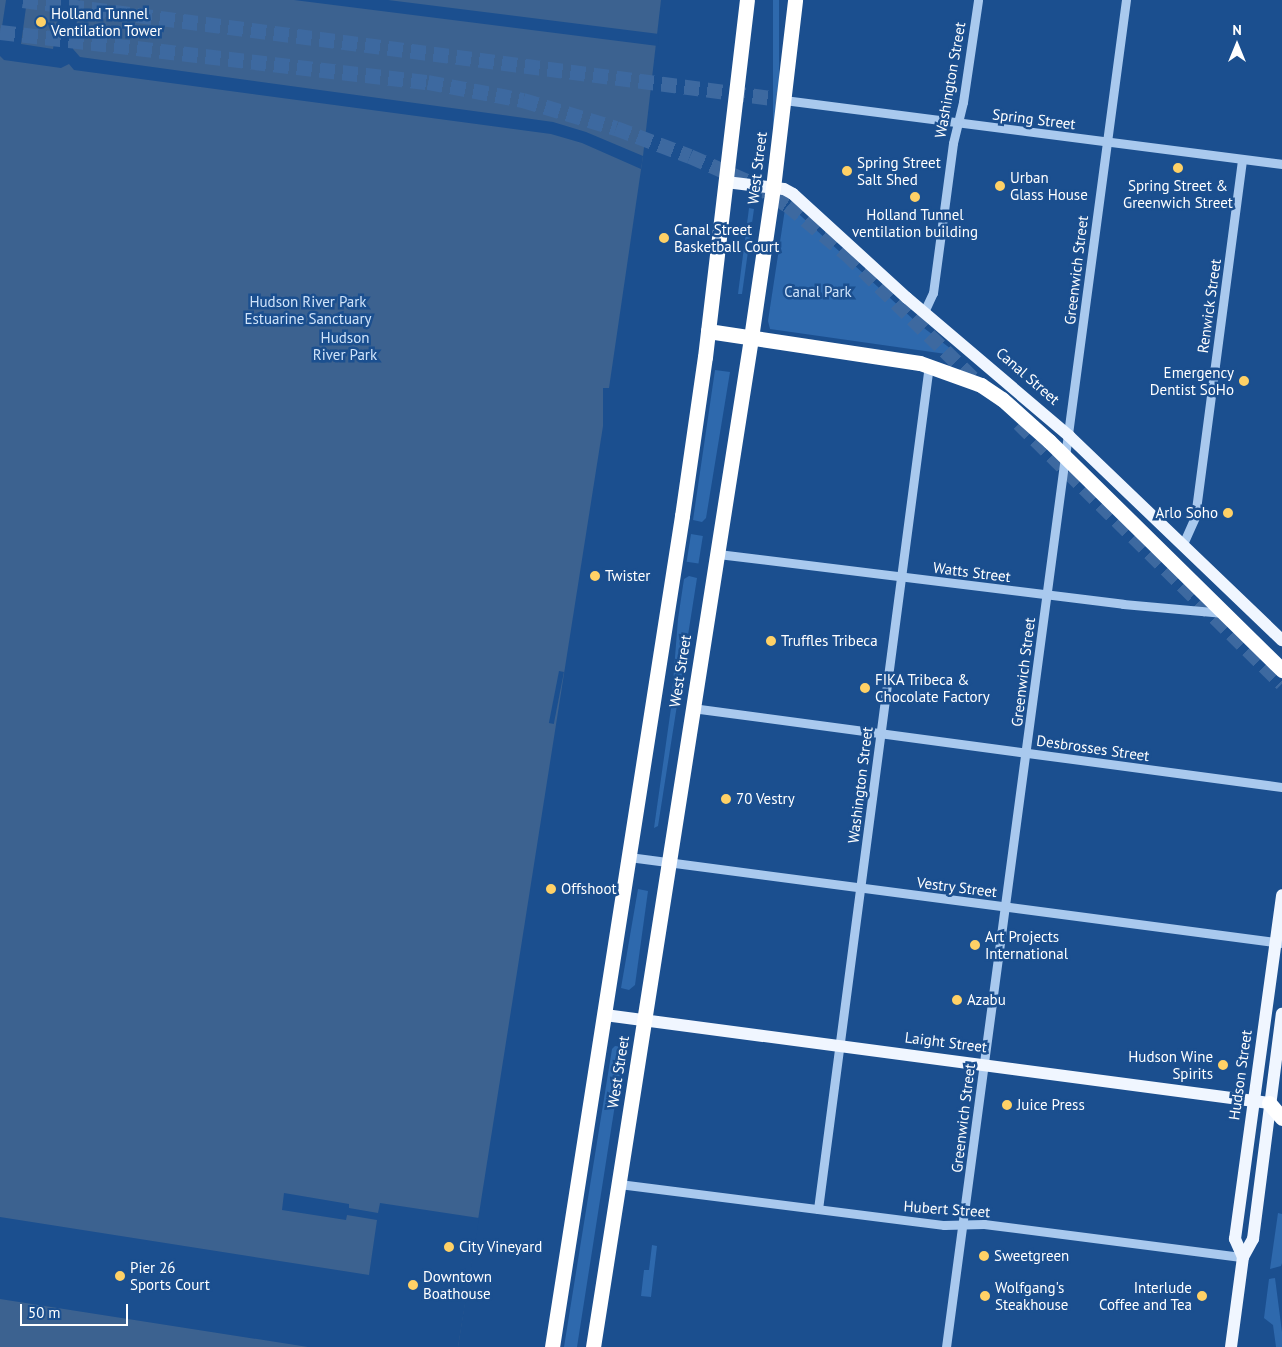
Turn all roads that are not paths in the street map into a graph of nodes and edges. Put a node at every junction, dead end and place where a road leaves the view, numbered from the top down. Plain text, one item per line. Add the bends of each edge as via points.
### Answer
1 (747, 0) edge
2 (795, 0) edge
3 (978, 0) edge
4 (1126, 0) edge
5 (784, 100) junction
6 (958, 123) junction
7 (1107, 142) junction
8 (1242, 159) junction
9 (1282, 164) edge
10 (726, 182) junction
11 (773, 188) junction
12 (924, 312) junction
13 (708, 331) junction
14 (751, 338) junction
15 (929, 365) junction
16 (1069, 436) junction
17 (1066, 458) junction
18 (1183, 544) junction
19 (718, 554) junction
20 (901, 578) junction
21 (1046, 595) junction
22 (1224, 613) junction
23 (1282, 640) edge
24 (1282, 670) edge
25 (692, 708) junction
26 (880, 733) junction
27 (1026, 753) junction
28 (1282, 788) edge
29 (630, 857) junction
30 (669, 863) junction
31 (860, 888) junction
32 (1282, 895) edge
33 (1005, 907) junction
34 (1279, 943) edge
35 (1282, 1014) edge
36 (605, 1015) junction
37 (644, 1021) junction
38 (840, 1045) junction
39 (984, 1064) junction
40 (1253, 1100) junction
41 (1276, 1102) edge
42 (1282, 1118) edge
43 (619, 1184) junction
44 (818, 1209) junction
45 (963, 1224) junction
46 (1243, 1257) junction
47 (552, 1347) edge
48 (593, 1347) edge
49 (946, 1347) edge
50 (1231, 1347) edge

1 - 10 highway, West Street
2 - 5 highway, West Street
3 - 6 street, Washington Street
4 - 7 street, Greenwich Street
5 - 6 street, Spring Street
5 - 11 highway, West Street
6 - 7 street, Spring Street
6 - 12 street, Washington Street via 933,293
7 - 8 street, Spring Street
7 - 16 street, Greenwich Street
8 - 9 street, Spring Street
8 - 18 street, Renwick Street via 1195,516
10 - 11 main road, Canal Street
10 - 13 highway, West Street
11 - 12 main road, Canal Street via 793,194
11 - 14 highway, West Street
12 - 16 main road, Canal Street via 991,366
13 - 14 highway
13 - 29 highway, West Street
14 - 15 highway
14 - 19 highway, West Street
15 - 17 highway via 992,391
15 - 20 street, Washington Street
16 - 17 street, Greenwich Street
16 - 18 main road, Canal Street
17 - 21 street, Greenwich Street
17 - 22 highway
18 - 23 main road, Canal Street
19 - 20 street, Watts Street
19 - 25 highway, West Street
20 - 21 street, Watts Street
20 - 26 street, Washington Street
21 - 22 street, Watts Street
21 - 27 street, Greenwich Street
22 - 24 highway
25 - 26 street, Desbrosses Street
25 - 30 highway, West Street
26 - 27 street, Desbrosses Street
26 - 31 street, Washington Street
27 - 28 street, Desbrosses Street
27 - 33 street, Greenwich Street
29 - 30 street, Vestry Street
29 - 36 highway, West Street
30 - 31 street, Vestry Street
30 - 37 highway, West Street
31 - 33 street, Vestry Street
31 - 38 street, Washington Street
32 - 34 main road, Hudson Street
33 - 34 street, Vestry Street
33 - 39 street, Greenwich Street
34 - 40 main road, Hudson Street
35 - 41 main road, Hudson Street
36 - 37 main road, Laight Street
36 - 47 highway, West Street
37 - 38 main road, Laight Street
37 - 43 highway, West Street
38 - 39 main road, Laight Street
38 - 44 street, Washington Street
39 - 40 main road, Laight Street
39 - 45 street, Greenwich Street
40 - 41 main road, Laight Street
40 - 46 main road, Hudson Street via 1235,1239
41 - 42 highway
41 - 46 main road, Hudson Street via 1252,1239
43 - 44 street, Hubert Street
43 - 48 highway, West Street
44 - 45 street, Hubert Street via 944,1225
45 - 46 street, Hubert Street
45 - 49 street, Greenwich Street
46 - 50 main road, Hudson Street

